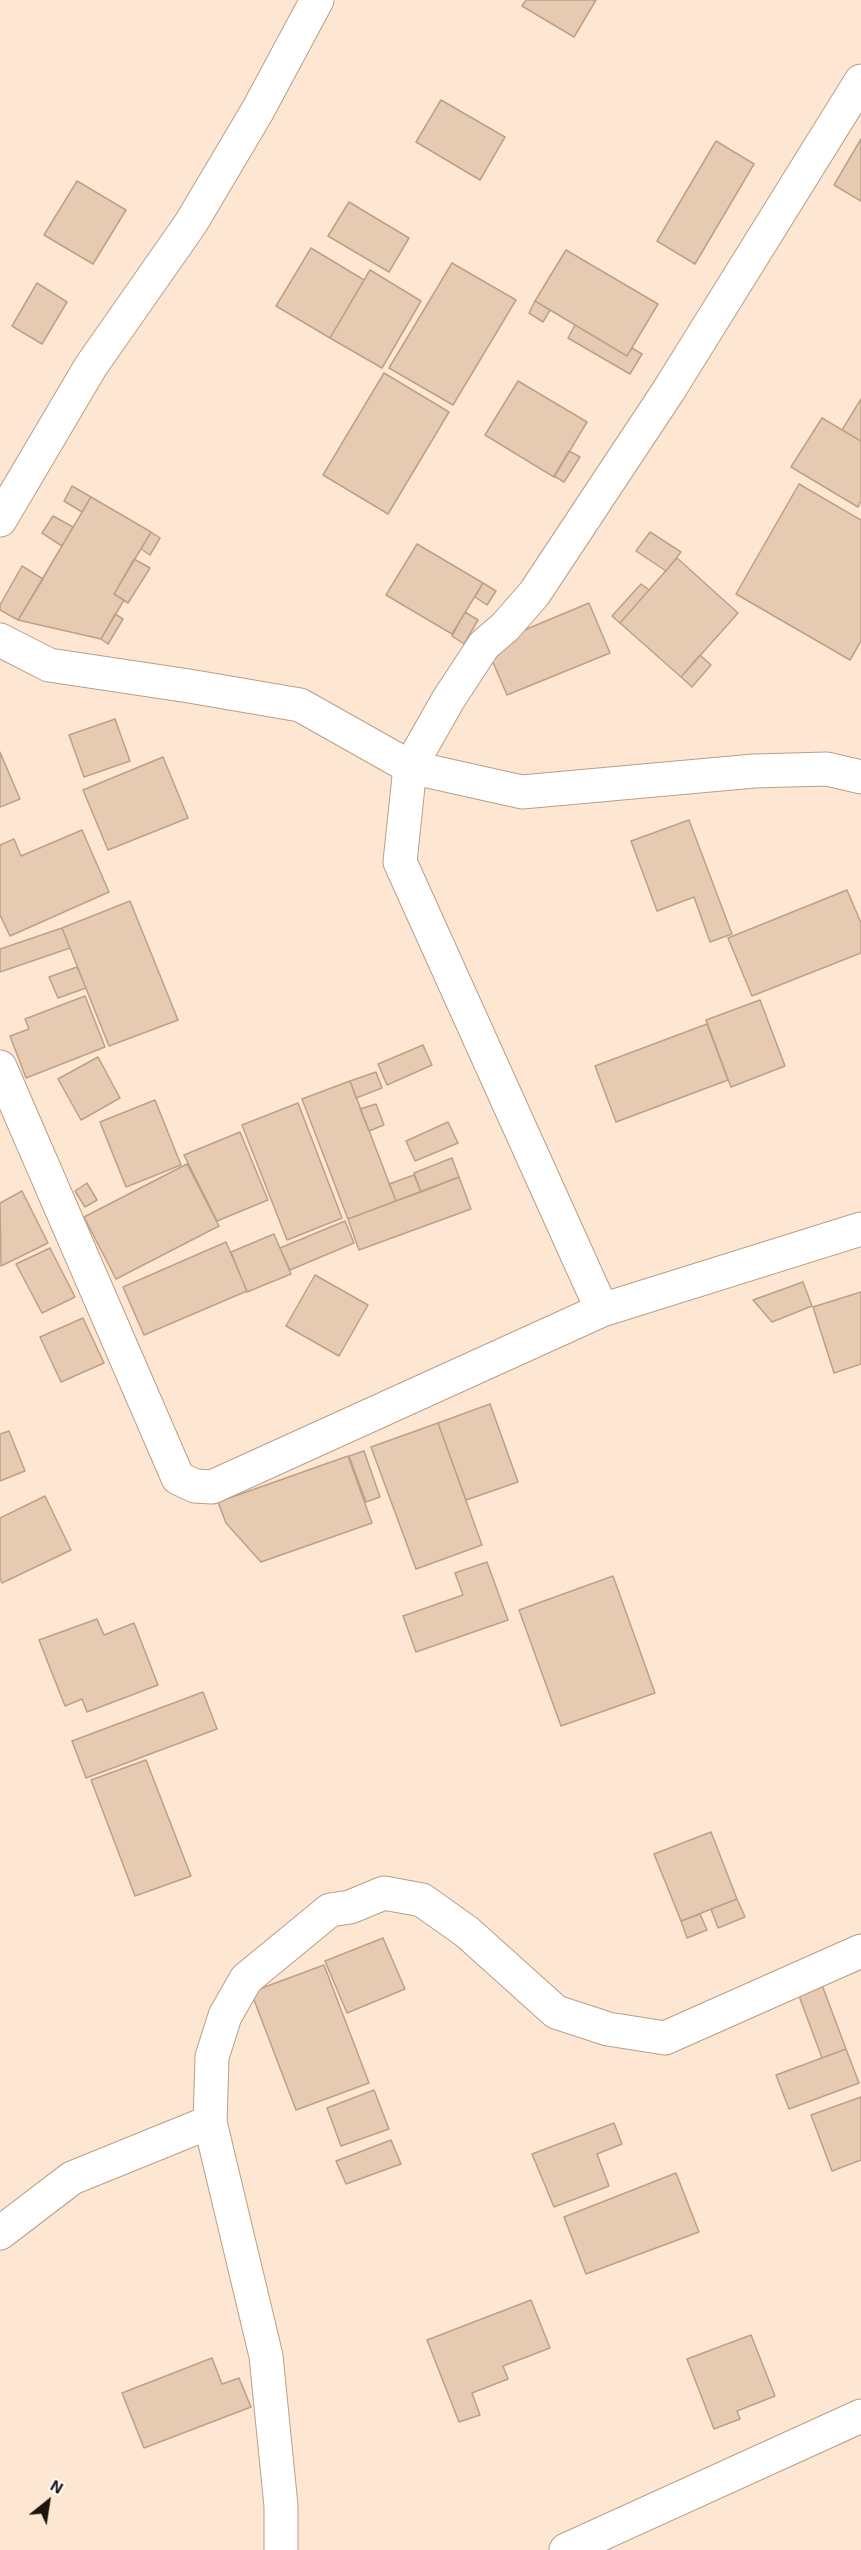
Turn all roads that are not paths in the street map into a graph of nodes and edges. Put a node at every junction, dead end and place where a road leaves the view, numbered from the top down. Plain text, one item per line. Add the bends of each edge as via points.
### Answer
1 (317, 0) edge
2 (861, 81) edge
3 (0, 520) edge
4 (0, 640) edge
5 (410, 767) junction
6 (861, 777) edge
7 (0, 1067) edge
8 (861, 1229) edge
9 (602, 1310) junction
10 (861, 1951) edge
11 (210, 2121) junction
12 (0, 2233) edge
13 (861, 2416) edge
14 (281, 2550) edge
15 (566, 2550) edge

1 - 3 street via 191,223 91,366
2 - 5 street via 669,390 534,594 484,645
4 - 5 street via 49,665 300,705
5 - 6 street via 522,792 754,771 827,769
5 - 9 street via 400,862
7 - 9 street via 178,1478 195,1486 212,1487
8 - 9 street
10 - 11 street via 665,2037 608,2029 556,2012 467,1932 422,1900 384,1893 330,1910 246,1978 225,2016 212,2057
11 - 12 street via 72,2178
11 - 14 street via 266,2356 281,2506
13 - 15 street

